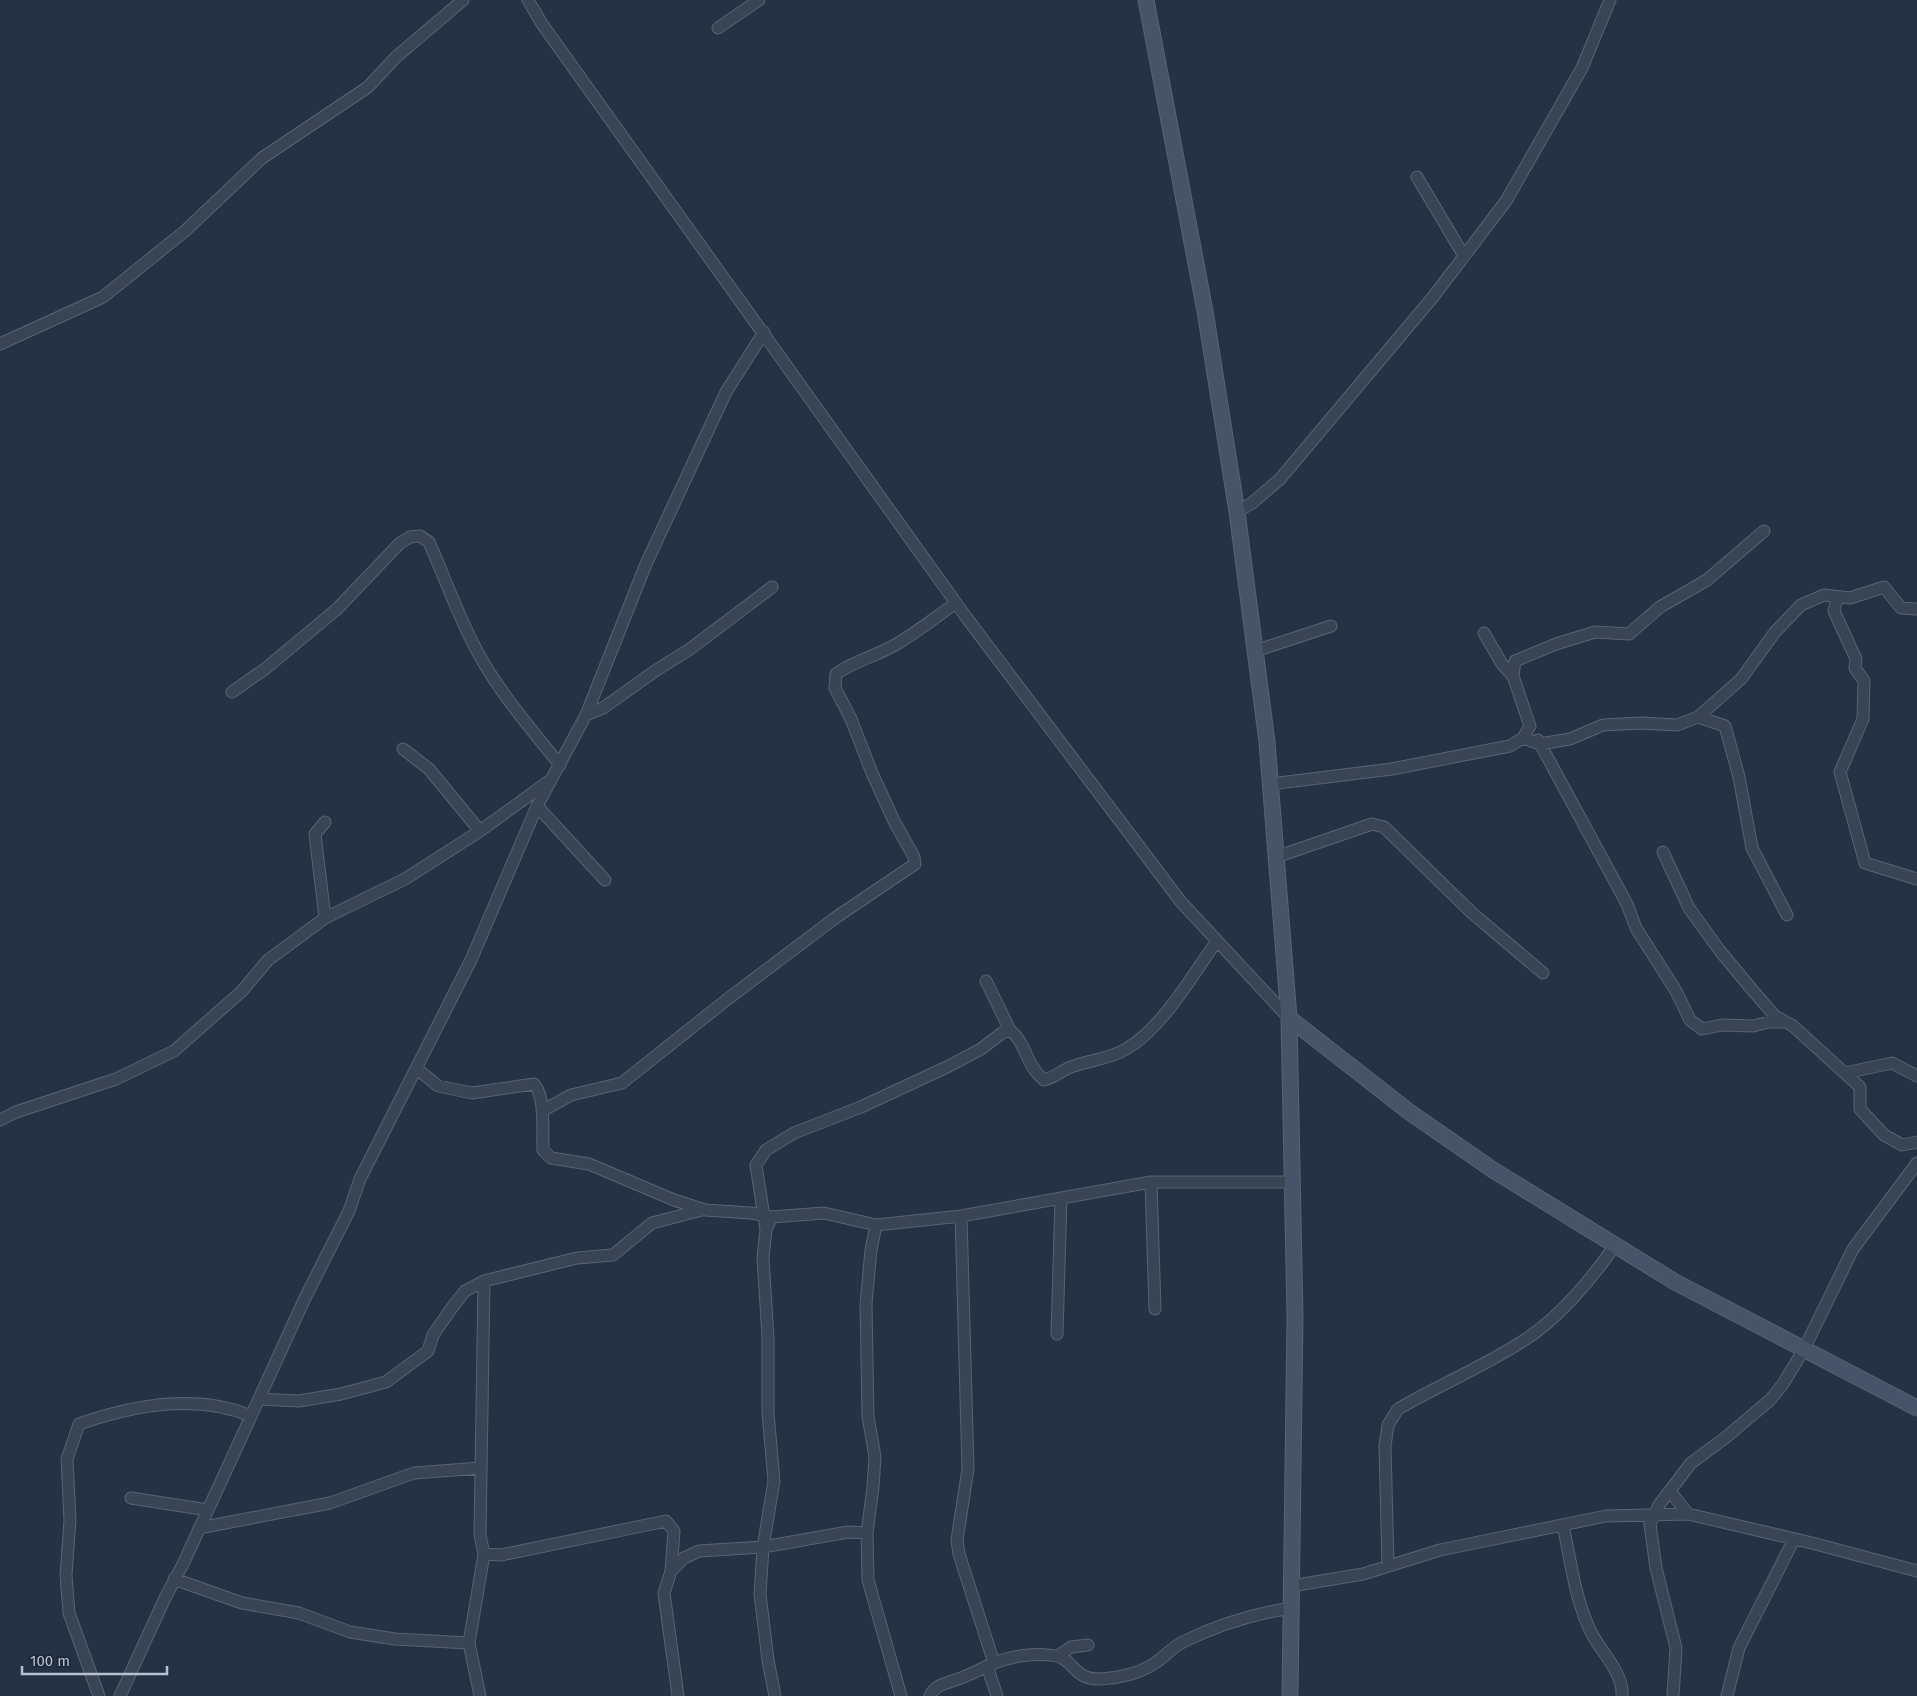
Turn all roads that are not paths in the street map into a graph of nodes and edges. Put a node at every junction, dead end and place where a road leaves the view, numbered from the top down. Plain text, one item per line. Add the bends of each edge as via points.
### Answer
1 (463, 0) edge
2 (528, 0) edge
3 (759, 0) edge
4 (1146, 0) edge
5 (1610, 0) edge
6 (718, 28) dead end
7 (1417, 177) dead end
8 (1464, 256) junction
9 (764, 332) junction
10 (0, 344) edge
11 (1237, 512) junction
12 (1764, 531) dead end
13 (772, 587) dead end
14 (1837, 597) junction
15 (956, 604) junction
16 (1917, 609) edge
17 (1331, 626) dead end
18 (1484, 634) dead end
19 (1255, 651) junction
20 (1513, 676) junction
21 (232, 692) dead end
22 (586, 716) junction
23 (1698, 716) junction
24 (1530, 726) junction
25 (1523, 738) junction
26 (1540, 744) junction
27 (403, 749) dead end
28 (560, 765) junction
29 (553, 778) junction
30 (1270, 784) junction
31 (537, 806) junction
32 (325, 822) dead end
33 (480, 831) junction
34 (1663, 852) dead end
35 (1276, 857) junction
36 (1917, 879) edge
37 (605, 880) dead end
38 (1787, 915) dead end
39 (325, 918) junction
40 (1217, 941) junction
41 (1543, 973) dead end
42 (986, 981) dead end
43 (1289, 1018) junction
44 (1785, 1022) junction
45 (1010, 1030) junction
46 (416, 1068) junction
47 (1845, 1073) junction
48 (1917, 1076) edge
49 (542, 1111) junction
50 (0, 1120) edge
51 (1917, 1142) edge
52 (1917, 1163) edge
53 (1151, 1182) junction
54 (1292, 1182) junction
55 (1061, 1198) junction
56 (705, 1210) junction
57 (768, 1216) junction
58 (961, 1216) junction
59 (876, 1225) junction
60 (1615, 1245) junction
61 (484, 1281) junction
62 (1156, 1309) dead end
63 (1056, 1334) dead end
64 (1804, 1349) junction
65 (259, 1399) junction
66 (1917, 1408) edge
67 (251, 1416) junction
68 (480, 1468) junction
69 (1670, 1491) junction
70 (131, 1498) dead end
71 (208, 1510) junction
72 (1688, 1514) junction
73 (1654, 1515) junction
74 (1563, 1525) junction
75 (199, 1528) junction
76 (867, 1533) junction
77 (1794, 1539) junction
78 (763, 1547) junction
79 (484, 1554) junction
80 (1388, 1566) junction
81 (671, 1571) junction
82 (1917, 1571) edge
83 (174, 1579) junction
84 (1291, 1586) junction
85 (1291, 1608) junction
86 (469, 1643) junction
87 (1088, 1645) dead end
88 (1058, 1656) junction
89 (990, 1665) junction
90 (929, 1695) edge
91 (99, 1696) edge
92 (120, 1696) edge
93 (480, 1696) edge
94 (678, 1696) edge
95 (775, 1696) edge
96 (901, 1696) edge
97 (996, 1696) edge
98 (1290, 1696) edge
99 (1622, 1696) edge
100 (1673, 1696) edge
101 (1727, 1696) edge

1 - 10 street via 396,57 368,87 262,158 185,231 103,297
2 - 9 street
3 - 6 street
4 - 11 main road via 1205,311
5 - 8 street via 1582,68 1506,201
7 - 8 street
8 - 11 street via 1280,479
9 - 15 street
9 - 22 street via 726,392 650,555
11 - 19 main road
12 - 20 street via 1707,580 1660,608 1629,634 1595,632 1556,644 1515,660
13 - 22 street via 690,649
14 - 16 street via 1850,598 1884,587 1901,608
14 - 23 street via 1824,595 1801,605 1775,632 1741,679
14 - 36 street via 1834,611 1856,659 1855,668 1864,681 1863,719 1840,772 1865,863
15 - 40 street via 1181,902
15 - 49 street via 895,645 844,668 834,679 872,773 915,864 835,918 622,1082 572,1095
17 - 19 street
18 - 20 street
19 - 30 main road
20 - 24 street
21 - 28 street via 337,609 400,543 420,536 429,542 466,631 483,660 520,715
22 - 28 street
23 - 26 street via 1677,725 1603,726 1570,739
23 - 38 street via 1726,726 1752,848
24 - 25 street
24 - 26 street
25 - 26 street
25 - 30 street via 1510,746 1392,770
26 - 44 street via 1627,904 1636,928 1676,991 1690,1020 1702,1029
27 - 33 street via 430,770
28 - 29 street
29 - 31 street
29 - 33 street
30 - 35 main road
31 - 37 street
31 - 46 street via 471,960
32 - 39 street via 315,834
33 - 39 street via 405,879
34 - 44 street via 1689,908 1714,944 1775,1016
35 - 41 street via 1372,824 1384,827 1472,913
35 - 43 main road
39 - 50 street via 268,960 242,991 174,1051 116,1079
40 - 43 street
40 - 45 street via 1163,1016 1147,1034 1125,1050 1070,1067 1054,1078 1044,1080 1035,1073 1017,1036
42 - 45 street
43 - 54 main road
43 - 60 main road via 1462,1149
44 - 47 street
45 - 57 street via 949,1066 862,1107 794,1133 766,1150 756,1165
46 - 49 street via 438,1086 472,1093 534,1084 539,1090
46 - 65 street via 360,1179 350,1211 305,1298
47 - 48 street via 1892,1063
47 - 51 street via 1860,1087 1860,1110 1884,1135 1902,1145
49 - 56 street via 543,1150 551,1158 589,1164
52 - 64 street via 1853,1249
53 - 54 street
53 - 55 street
53 - 62 street
54 - 84 main road via 1295,1317
55 - 58 street
55 - 63 street
56 - 57 street
56 - 61 street via 652,1222 613,1255 576,1258
57 - 59 street via 824,1213
57 - 78 street via 763,1258 768,1412 774,1481
58 - 59 street
58 - 89 street via 968,1469 957,1540
59 - 76 street via 866,1304 868,1416 875,1457
60 - 64 main road via 1675,1282
60 - 80 street via 1596,1273 1524,1341 1398,1409 1388,1425 1385,1446
61 - 65 street via 465,1291 450,1309 433,1335 428,1351 386,1382 299,1401
61 - 68 street
64 - 66 main road
64 - 69 street via 1770,1400 1691,1463
65 - 67 street
67 - 71 street
67 - 91 street via 237,1410 195,1404 164,1404 108,1414 79,1424 67,1459 70,1520 66,1575 70,1613
68 - 75 street via 414,1473 330,1503
68 - 79 street via 480,1535
69 - 72 street
69 - 73 street
70 - 71 street
71 - 75 street
72 - 73 street
72 - 77 street
73 - 74 street via 1606,1516
73 - 100 street via 1650,1524 1656,1568 1676,1648
74 - 80 street via 1440,1550
74 - 99 street via 1580,1607 1623,1687
75 - 83 street
76 - 78 street via 848,1532
76 - 96 street via 868,1580
77 - 82 street
77 - 101 street via 1739,1648
78 - 81 street via 699,1551 684,1558
78 - 95 street via 760,1594
79 - 81 street via 501,1554 666,1521 674,1531
79 - 86 street
80 - 84 street via 1363,1574
81 - 94 street via 664,1592
83 - 86 street via 242,1603 299,1613 350,1632 395,1640
83 - 92 street
84 - 85 main road
85 - 88 street via 1260,1613 1208,1630 1136,1673 1101,1679 1085,1677
85 - 98 main road
86 - 93 street
87 - 88 street via 1070,1647
88 - 89 street via 1038,1654
89 - 90 street via 939,1685
89 - 97 street

